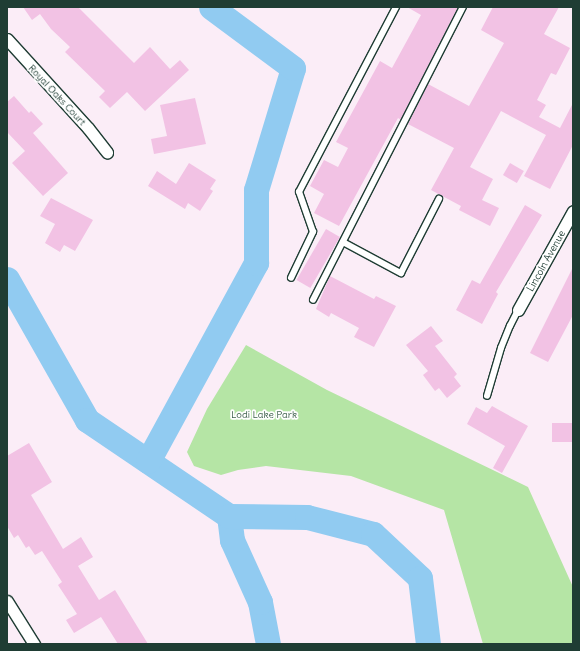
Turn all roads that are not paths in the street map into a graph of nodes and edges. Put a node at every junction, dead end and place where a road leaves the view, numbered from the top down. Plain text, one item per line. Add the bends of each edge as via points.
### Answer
1 (396, 7) edge
2 (463, 7) edge
3 (7, 39) edge
4 (107, 152) dead end
5 (439, 199) dead end
6 (573, 211) edge
7 (343, 242) junction
8 (291, 278) dead end
9 (313, 300) dead end
10 (518, 310) joint
11 (487, 396) dead end
12 (7, 601) edge
13 (34, 644) edge

1 - 8 lane via 299,192 313,232
2 - 7 lane
3 - 4 street, Royal Oaks Court
5 - 7 lane via 401,273
6 - 10 street, Lincoln Avenue
7 - 9 lane
10 - 11 lane via 501,348
12 - 13 street

